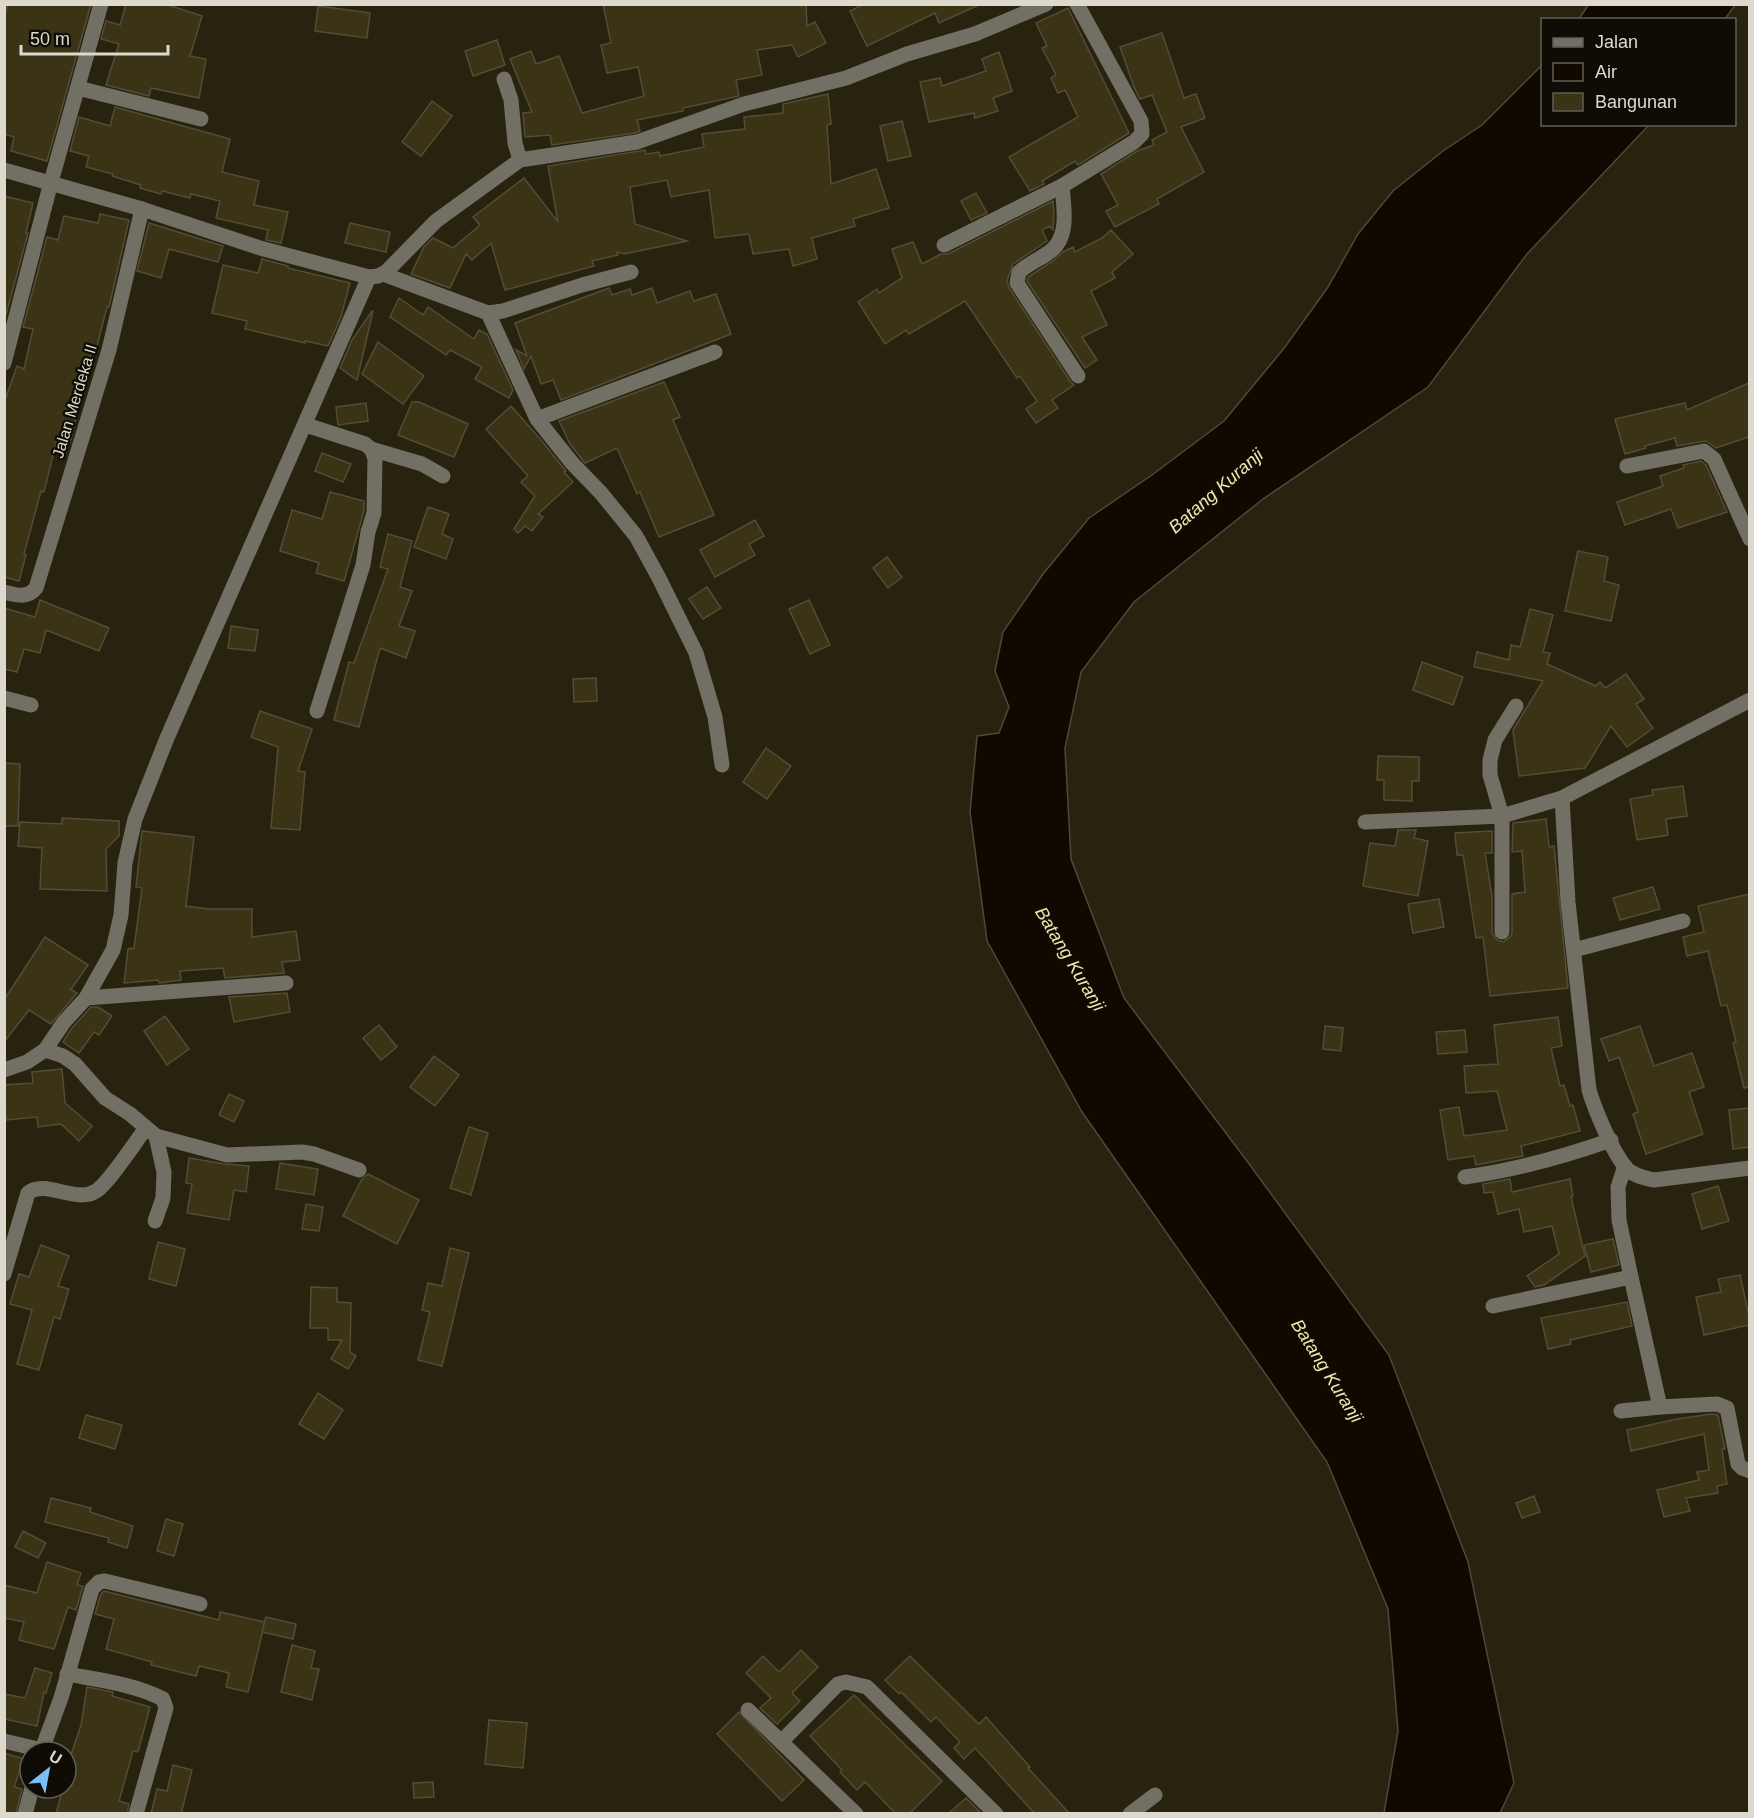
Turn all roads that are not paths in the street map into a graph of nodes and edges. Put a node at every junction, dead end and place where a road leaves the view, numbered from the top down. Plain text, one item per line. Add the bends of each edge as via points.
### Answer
1 (101, 4) edge
2 (1046, 4) edge
3 (1077, 4) edge
4 (504, 79) dead end
5 (78, 88) junction
6 (201, 119) dead end
7 (520, 160) junction
8 (4, 170) edge
9 (51, 182) junction
10 (1062, 186) junction
11 (142, 209) junction
12 (944, 244) dead end
13 (631, 272) dead end
14 (376, 276) junction
15 (488, 313) junction
16 (715, 352) dead end
17 (4, 363) edge
18 (1078, 376) dead end
19 (537, 419) junction
20 (306, 425) junction
21 (371, 449) junction
22 (1627, 466) dead end
23 (443, 476) dead end
24 (1749, 539) edge
25 (4, 591) edge
26 (4, 698) edge
27 (1749, 700) edge
28 (31, 705) dead end
29 (1516, 706) dead end
30 (317, 711) dead end
31 (722, 765) dead end
32 (1562, 798) junction
33 (1502, 816) junction
34 (1365, 822) dead end
35 (1683, 921) dead end
36 (1502, 932) dead end
37 (1574, 950) junction
38 (286, 983) dead end
39 (86, 998) junction
40 (45, 1050) junction
41 (4, 1070) edge
42 (151, 1132) junction
43 (1611, 1140) junction
44 (1625, 1166) junction
45 (1749, 1168) edge
46 (359, 1170) dead end
47 (1465, 1177) dead end
48 (155, 1221) dead end
49 (4, 1274) edge
50 (1631, 1277) junction
51 (1493, 1306) dead end
52 (1660, 1407) junction
53 (1621, 1411) dead end
54 (1749, 1471) edge
55 (200, 1604) dead end
56 (67, 1674) junction
57 (748, 1710) dead end
58 (45, 1740) edge
59 (782, 1742) junction
60 (1155, 1795) dead end
61 (136, 1814) edge
62 (856, 1814) edge
63 (996, 1814) edge
64 (1130, 1814) edge

1 - 5 street
2 - 7 street via 975,34 846,78 744,104 637,142
3 - 10 street via 1143,128 1134,142
4 - 7 street
5 - 6 street
5 - 9 street
7 - 14 street via 436,221
8 - 9 street
9 - 11 street
9 - 17 street
10 - 12 street
10 - 18 street via 1062,236 1051,252 1019,272 1017,283
11 - 14 street via 260,248
11 - 25 street, Jalan Merdeka II via 109,350 36,588 25,595
13 - 15 street
14 - 15 street
14 - 20 street
15 - 19 street
16 - 19 street
19 - 31 street via 636,536 659,578 696,653 715,717
20 - 21 street
20 - 39 street via 135,819 113,950
21 - 23 street via 422,464
21 - 30 street via 375,458 374,513 363,565
22 - 24 street via 1708,452
26 - 28 street
27 - 32 street
29 - 33 street via 1495,740 1490,760 1490,775
32 - 33 street
32 - 37 street
33 - 34 street
33 - 36 street
35 - 37 street
37 - 43 street via 1589,1090 1598,1118
38 - 39 street
39 - 40 street
40 - 41 street
40 - 42 street via 75,1064 105,1098
42 - 46 street via 227,1155 302,1152
42 - 48 street via 164,1172 163,1198
42 - 49 street via 96,1191 82,1195 39,1188 27,1193
43 - 44 street
43 - 47 street via 1508,1171
44 - 45 street via 1654,1180
44 - 50 street via 1618,1186 1619,1220
50 - 51 street
50 - 52 street
52 - 53 street
52 - 54 street via 1717,1404 1728,1408 1738,1464
55 - 56 street via 99,1582 92,1589
56 - 58 street
56 - 61 street via 108,1681 163,1700 166,1708
57 - 59 street
59 - 62 street
59 - 63 street via 838,1684 867,1687
60 - 64 street

